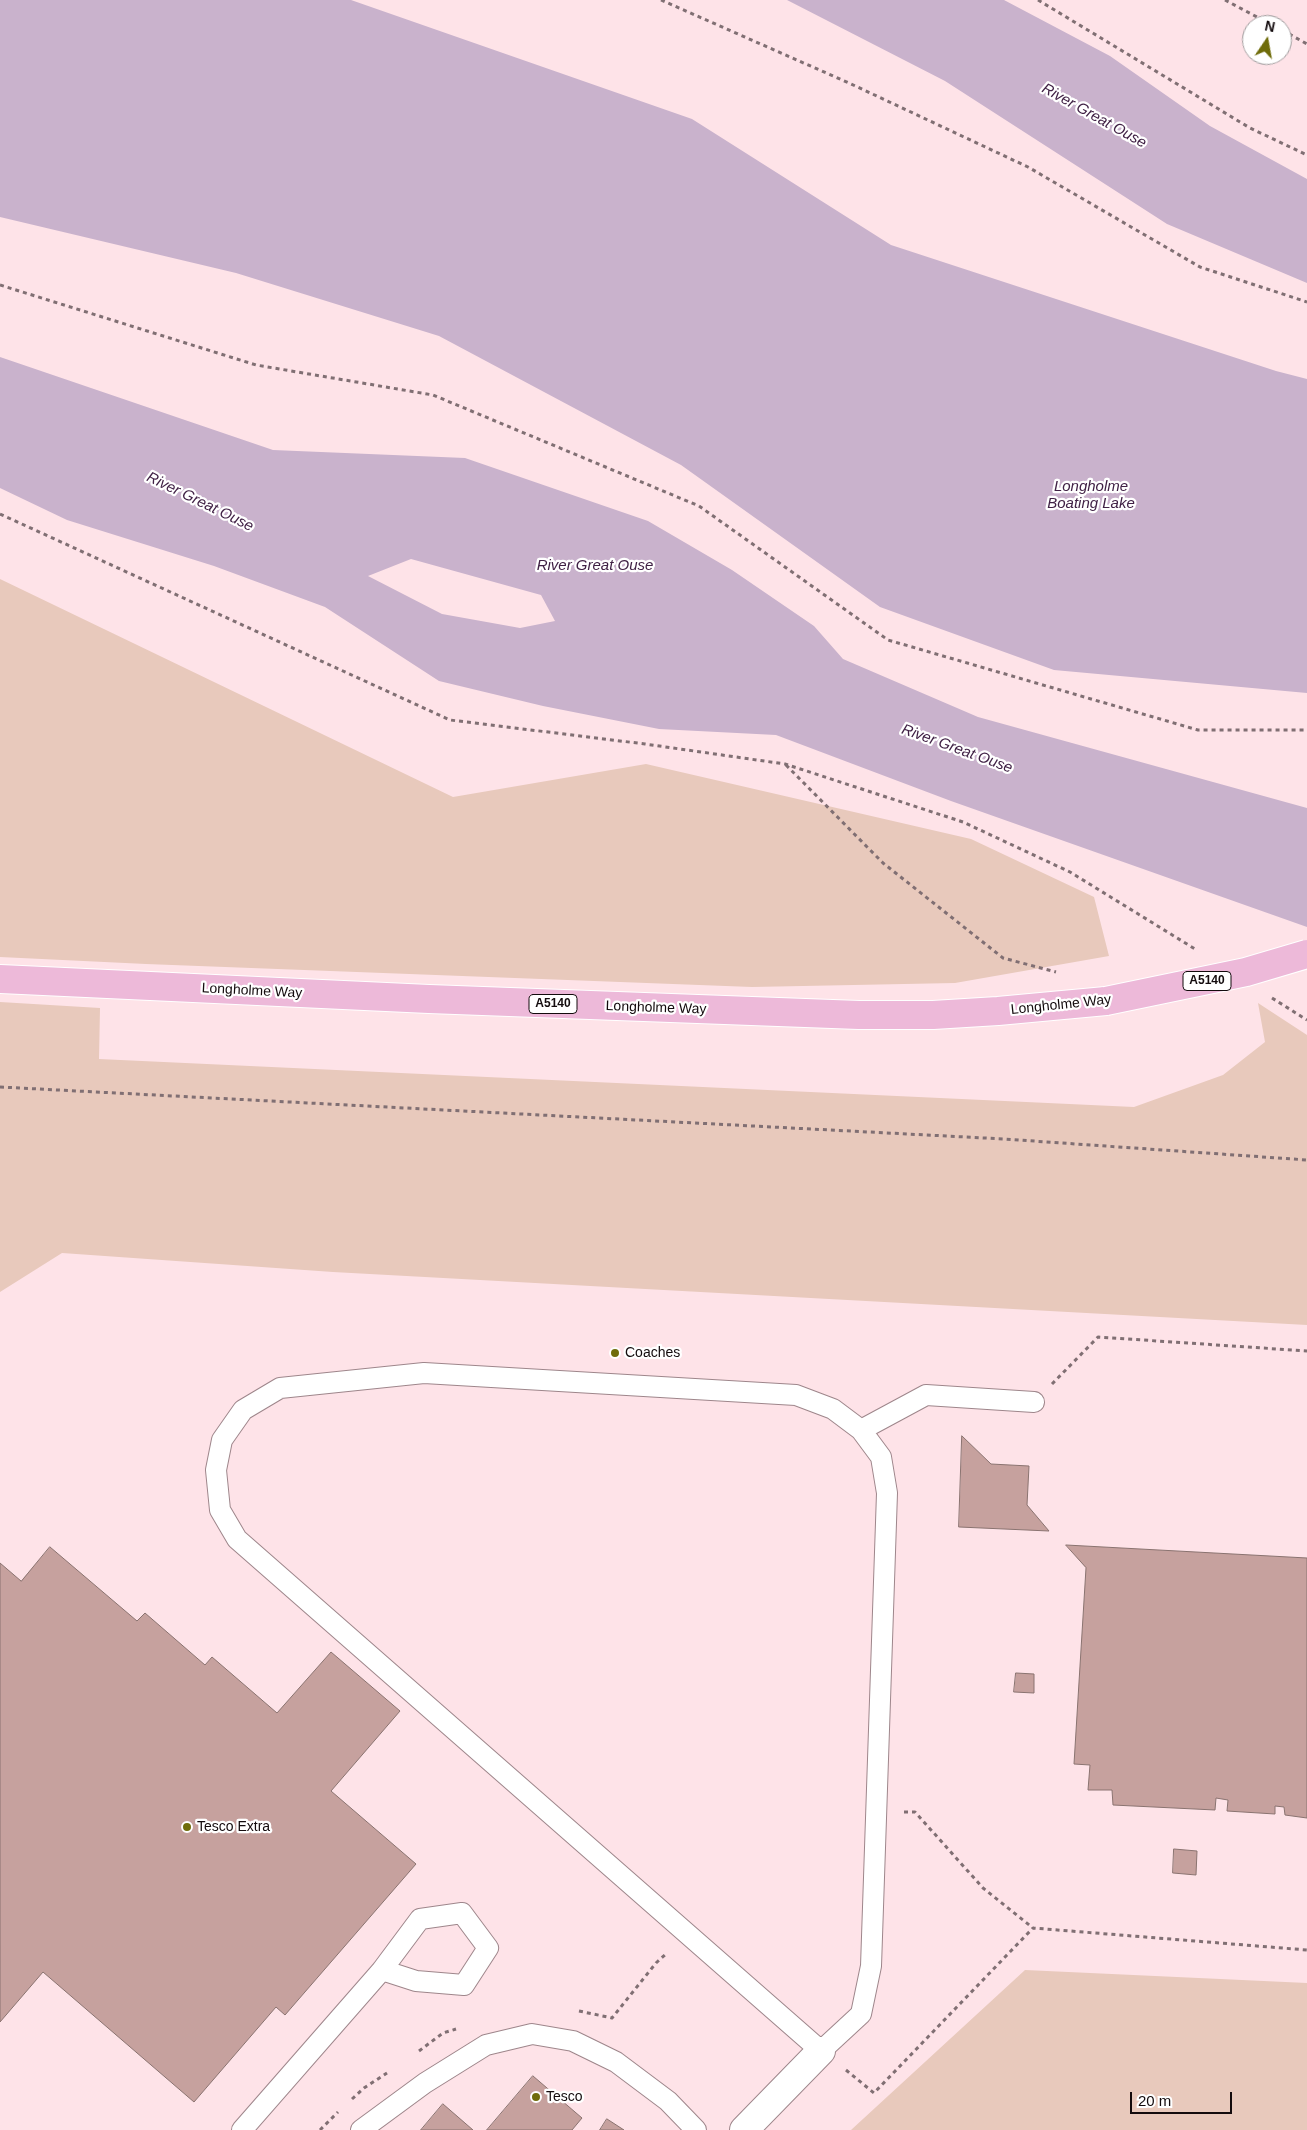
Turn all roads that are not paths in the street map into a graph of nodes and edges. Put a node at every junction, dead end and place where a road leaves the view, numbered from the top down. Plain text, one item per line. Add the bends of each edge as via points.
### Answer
1 (1307, 954) edge
2 (0, 979) edge
3 (1034, 1402) road end
4 (861, 1430) junction
5 (382, 1970) junction
6 (822, 2051) junction
7 (242, 2130) edge
8 (361, 2130) edge
9 (696, 2130) edge
10 (744, 2130) edge

1 - 2 main road, Longholme Way / A5140, bridge via 1246,972 1106,1001 998,1011 859,1015
3 - 4 lane via 926,1395
4 - 6 lane via 881,1457 887,1493 871,1966 861,2014
4 - 6 lane via 833,1409 796,1396 424,1373 280,1388 243,1410 222,1440 216,1470 220,1510 237,1539
5 - 5 lane via 420,1919 462,1913 488,1948 464,1985 416,1981
5 - 7 lane
6 - 10 street
8 - 9 lane via 425,2083 486,2045 532,2034 573,2041 616,2062 668,2101

